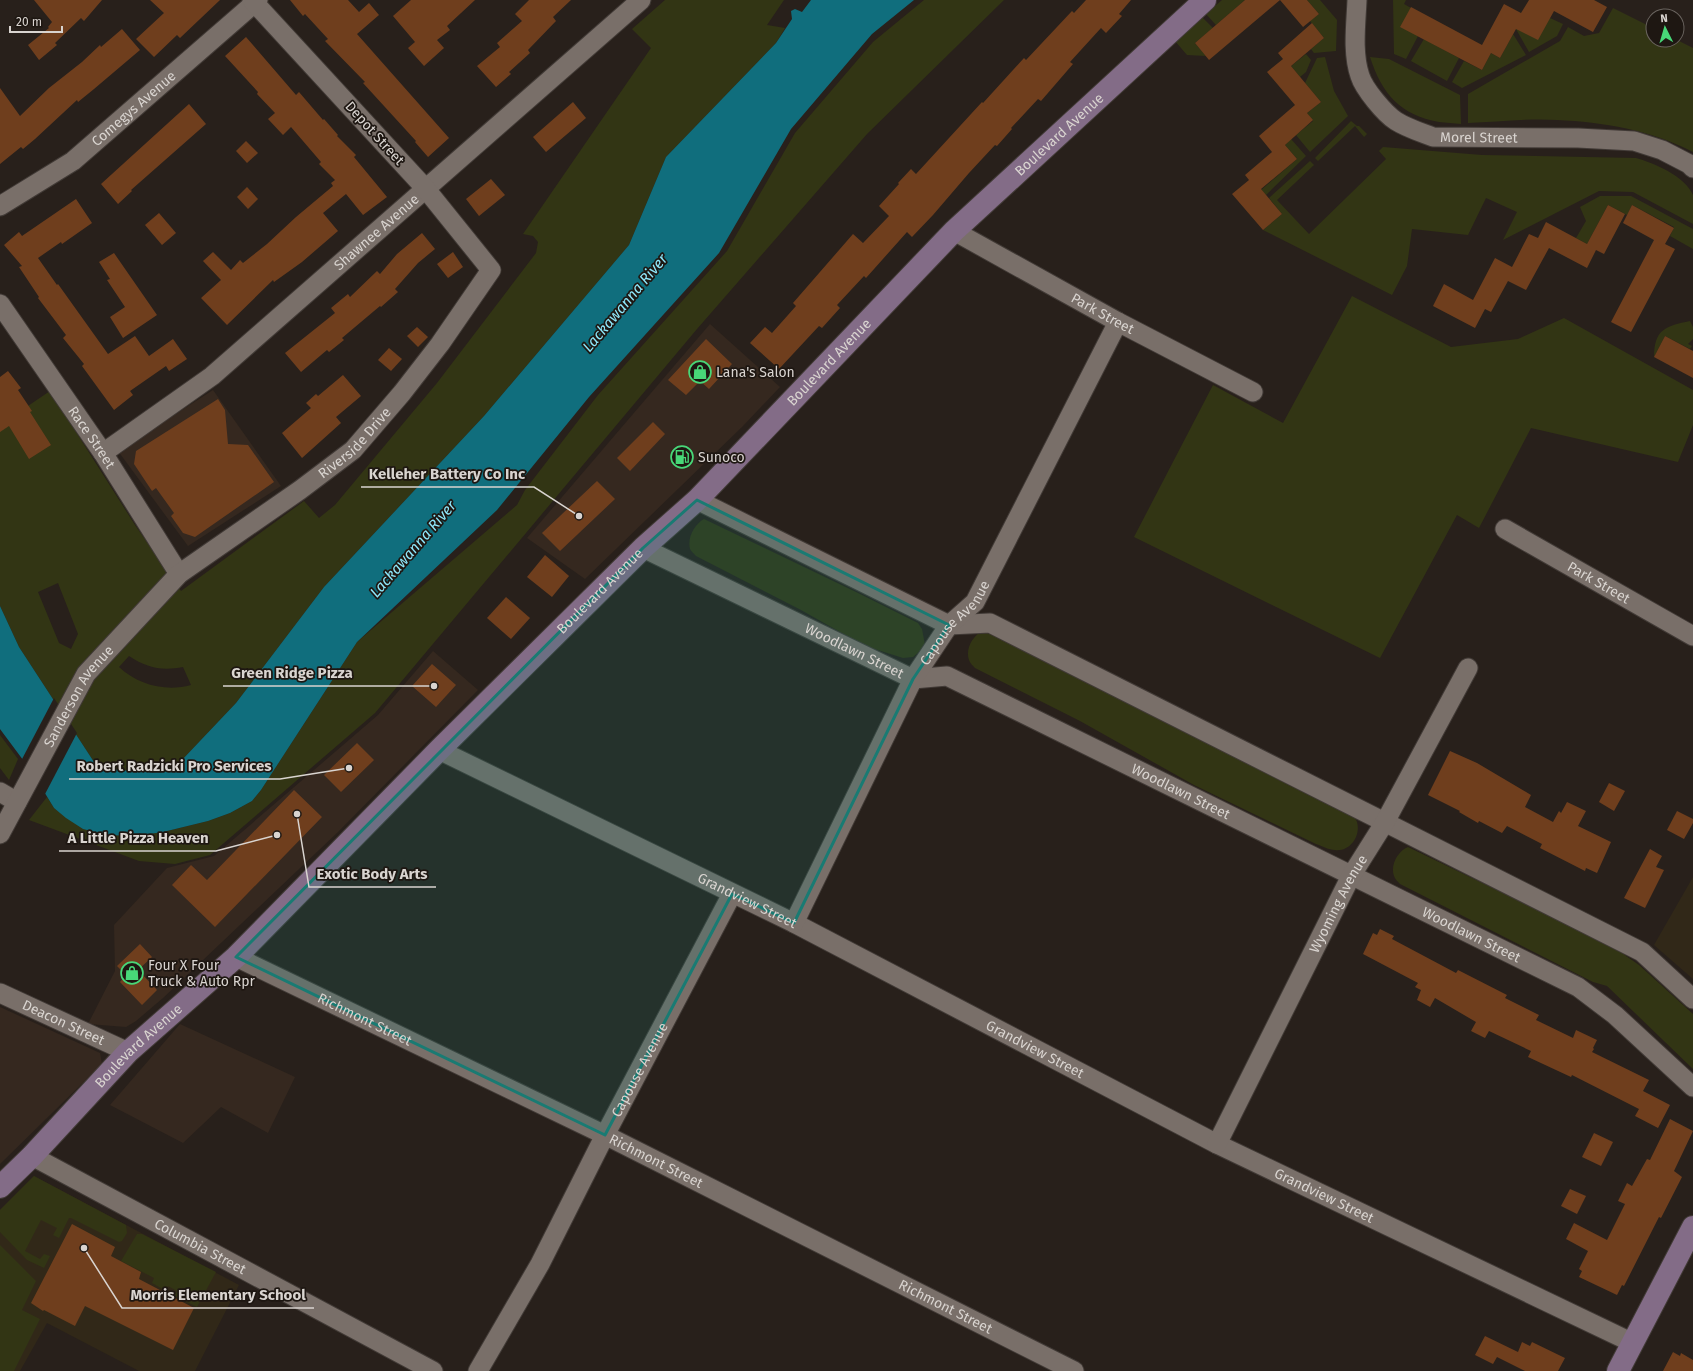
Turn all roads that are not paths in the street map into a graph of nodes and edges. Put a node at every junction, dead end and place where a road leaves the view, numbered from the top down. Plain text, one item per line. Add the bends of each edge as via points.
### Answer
1 (641, 0) edge
2 (1205, 0) edge
3 (1357, 0) edge
4 (255, 1) edge
5 (1693, 168) edge
6 (425, 188) junction
7 (0, 206) edge
8 (954, 231) junction
9 (491, 270) joint
10 (0, 304) edge
11 (1118, 322) junction
12 (1253, 392) dead end
13 (103, 453) junction
14 (697, 500) junction
15 (1505, 529) dead end
16 (643, 548) junction
17 (179, 574) junction
18 (949, 625) junction
19 (1693, 636) edge
20 (1468, 668) dead end
21 (913, 679) junction
22 (439, 750) junction
23 (0, 792) edge
24 (17, 802) junction
25 (1385, 822) junction
26 (0, 834) edge
27 (1351, 876) junction
28 (732, 894) junction
29 (794, 923) junction
30 (236, 957) junction
31 (0, 993) edge
32 (1693, 999) edge
33 (128, 1052) junction
34 (1693, 1088) edge
35 (605, 1135) junction
36 (1217, 1144) junction
37 (32, 1156) junction
38 (0, 1187) edge
39 (1693, 1227) edge
40 (1633, 1343) junction
41 (433, 1371) edge
42 (478, 1371) edge
43 (1074, 1371) edge
44 (1618, 1371) edge

1 - 6 street, Shawnee Avenue
2 - 8 street, Boulevard Avenue
3 - 5 street, Morel Street via 1356,52 1360,76 1369,93 1395,120 1414,130 1433,137 1634,141 1662,150
4 - 6 street, Depot Street
4 - 7 street, Comegys Avenue via 73,161
6 - 9 street, Depot Street
6 - 13 street, Shawnee Avenue via 212,376
8 - 11 street, Park Street
8 - 14 street, Boulevard Avenue
9 - 17 street, Riverside Drive via 421,368 353,450
10 - 13 street, Race Street
11 - 12 street, Park Street
11 - 18 street, Capouse Avenue via 975,602
13 - 17 street, Race Street
14 - 16 street, Boulevard Avenue
14 - 18 street
15 - 19 street, Park Street
16 - 21 street, Woodlawn Street
16 - 22 street, Boulevard Avenue
17 - 24 street, Sanderson Avenue via 86,674
18 - 21 street, Capouse Avenue
18 - 25 street via 990,623
20 - 25 street, Wyoming Avenue
21 - 27 street, Woodlawn Street via 947,676
21 - 29 street, Capouse Avenue
22 - 28 street, Grandview Street
22 - 30 street, Boulevard Avenue
23 - 24 street
24 - 26 street, Sanderson Avenue
25 - 27 street, Wyoming Avenue
25 - 32 street via 1642,952
27 - 34 street, Woodlawn Street via 1578,987 1615,1015
27 - 36 street, Wyoming Avenue
28 - 29 street, Grandview Street
28 - 35 street, Capouse Avenue
29 - 36 street, Grandview Street
30 - 33 street, Boulevard Avenue
30 - 35 street, Richmont Street
31 - 33 street, Deacon Street
33 - 37 street, Boulevard Avenue
35 - 42 street, Capouse Avenue via 540,1264
35 - 43 street, Richmont Street
36 - 40 street, Grandview Street
37 - 38 street, Boulevard Avenue
37 - 41 street, Columbia Street
39 - 40 street
40 - 44 street

